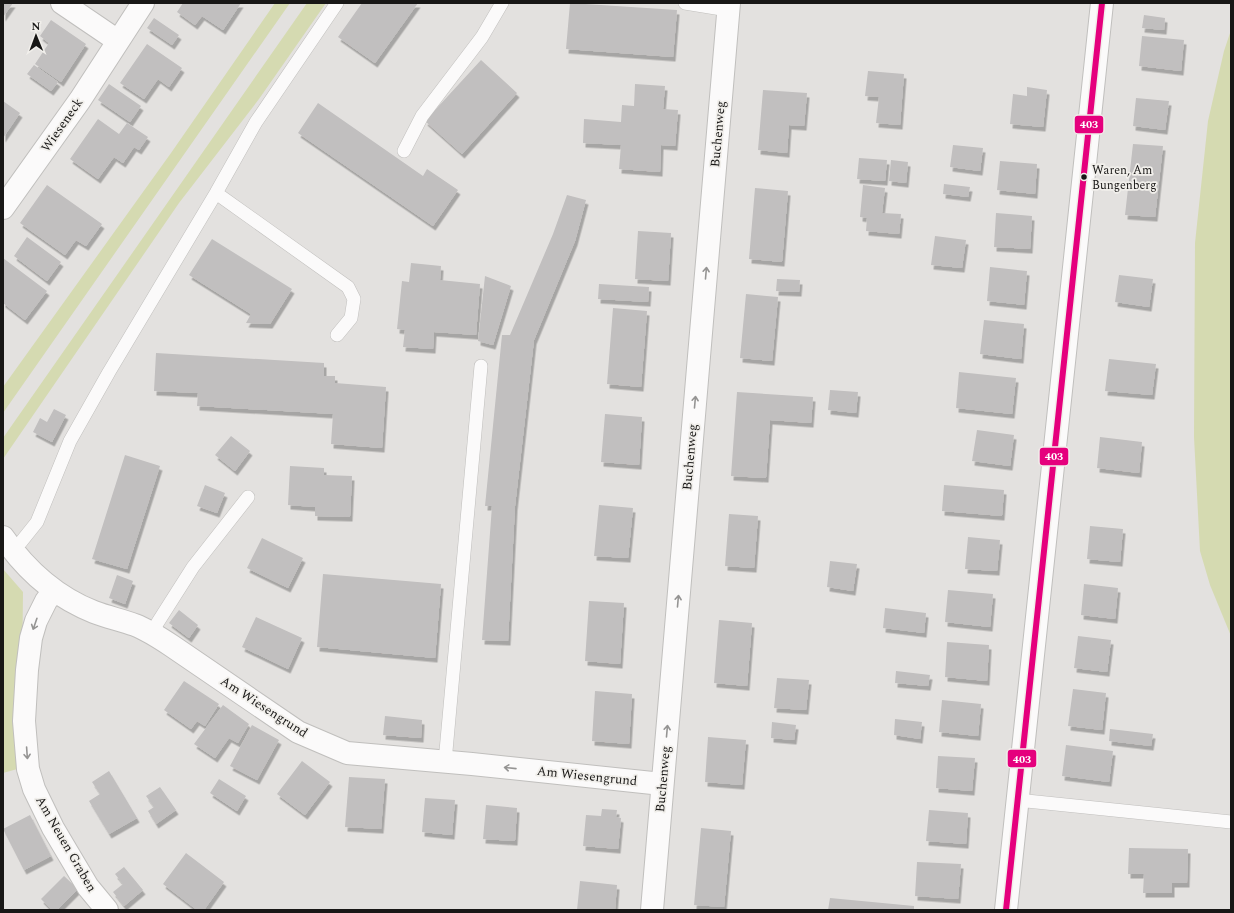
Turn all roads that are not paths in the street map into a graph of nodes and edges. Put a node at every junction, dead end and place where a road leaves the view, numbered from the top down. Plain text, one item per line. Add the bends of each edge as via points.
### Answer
1 (62, 3) edge
2 (143, 3) edge
3 (337, 3) edge
4 (502, 3) edge
5 (685, 3) edge
6 (1102, 3) edge
7 (728, 6) edge
8 (118, 41) junction
9 (404, 151) dead end
10 (216, 193) junction
11 (3, 208) edge
12 (337, 335) dead end
13 (481, 366) dead end
14 (248, 497) dead end
15 (7, 543) edge
16 (54, 590) junction
17 (152, 633) junction
18 (445, 762) junction
19 (662, 784) junction
20 (1017, 800) junction
21 (1231, 822) edge
22 (107, 910) edge
23 (652, 910) edge
24 (1006, 910) edge

1 - 8 street
2 - 8 street, Wieseneck
3 - 10 lane via 256,122
4 - 9 lane via 482,37 422,116
5 - 7 lane
6 - 20 street
19 -> 7 street, Buchenweg
8 - 11 street, Wieseneck via 80,100
10 - 12 lane via 348,287 354,299 351,318
10 - 15 lane via 70,441 37,522 21,542
13 - 18 lane
14 - 17 lane via 193,567
15 - 16 street, Am Wiesengrund via 23,564
16 - 17 street, Am Wiesengrund via 94,612
16 -> 22 street, Am Neuen Graben via 36,621 31,638 24,721 28,770 34,789 53,828 88,887
17 - 18 street, Am Wiesengrund via 298,732 347,753
19 -> 18 street, Am Wiesengrund
19 - 23 street, Buchenweg
20 - 21 lane
20 - 24 street

